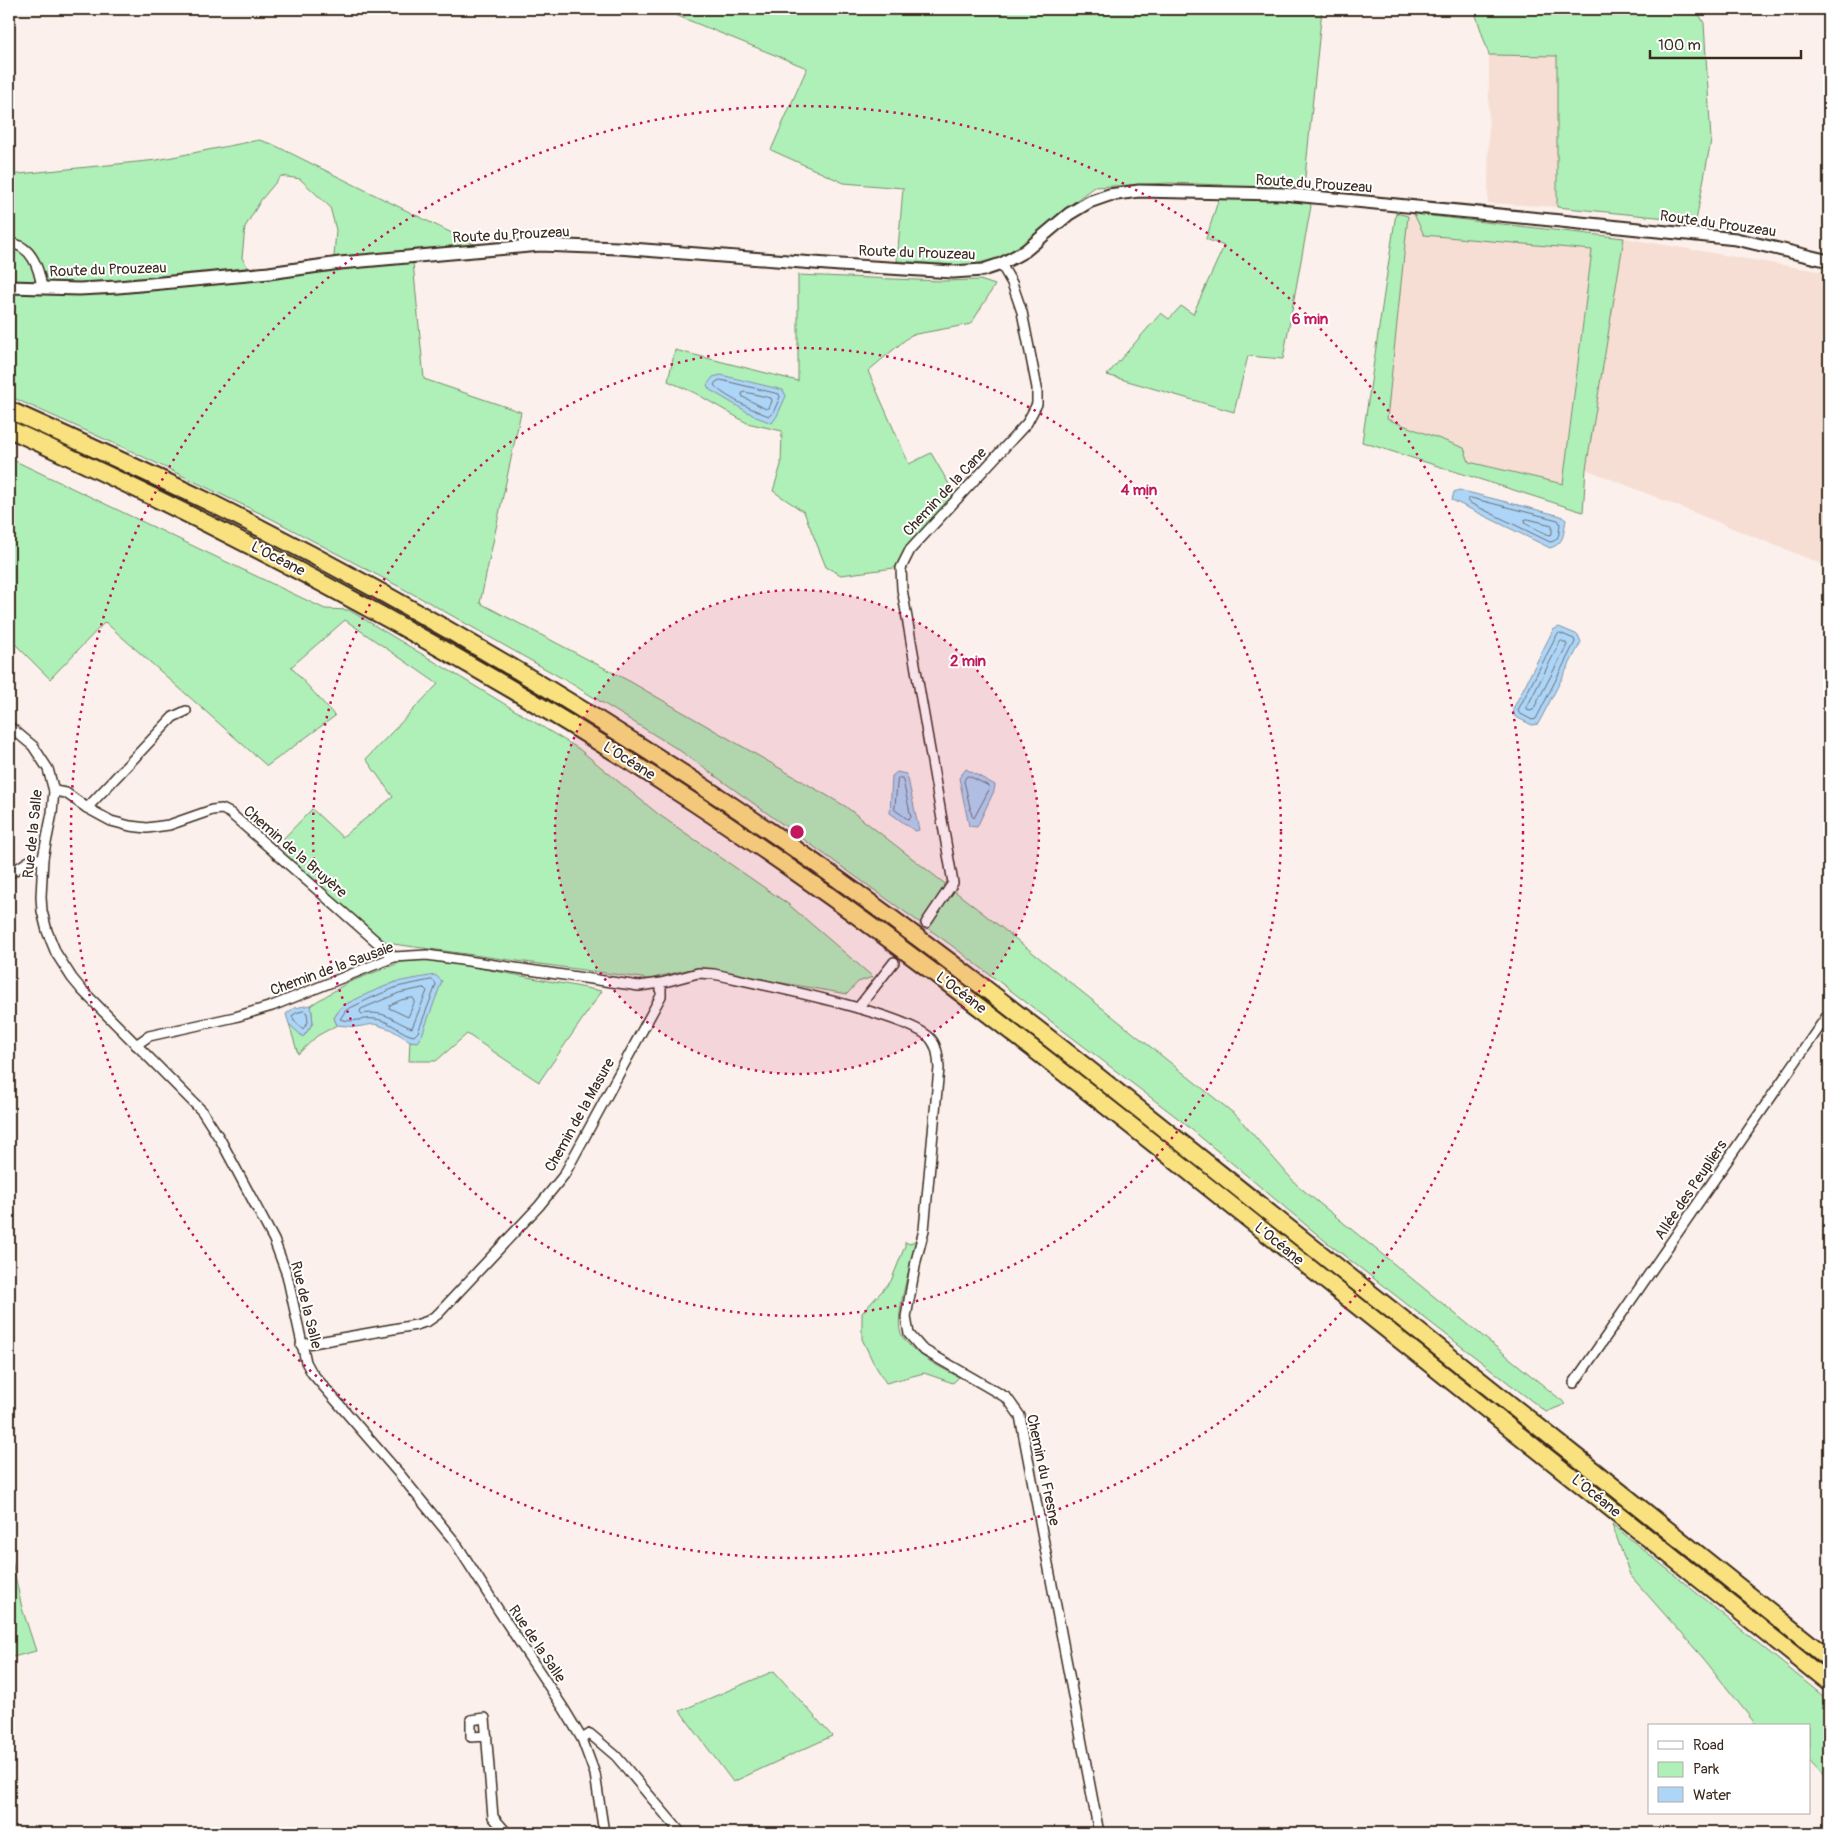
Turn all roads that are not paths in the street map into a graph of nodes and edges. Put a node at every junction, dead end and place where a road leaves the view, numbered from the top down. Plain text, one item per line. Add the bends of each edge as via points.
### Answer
1 (9, 243) edge
2 (1829, 261) edge
3 (1000, 264) junction
4 (9, 287) edge
5 (42, 288) junction
6 (9, 410) edge
7 (9, 429) edge
8 (186, 711) dead end
9 (9, 726) edge
10 (54, 791) junction
11 (87, 808) junction
12 (43, 858) junction
13 (9, 874) edge
14 (926, 923) tunnel mouth
15 (394, 957) junction
16 (894, 962) tunnel mouth
17 (661, 983) junction
18 (858, 1008) junction
19 (1829, 1013) edge
20 (136, 1044) junction
21 (301, 1345) junction
22 (1574, 1383) dead end
23 (1829, 1659) edge
24 (1829, 1683) edge
25 (487, 1736) dead end
26 (582, 1739) junction
27 (507, 1833) edge
28 (604, 1833) edge
29 (681, 1833) edge
30 (1099, 1833) edge

1 - 5 street via 29,252 36,263
2 - 3 street, Route du Prouzeau via 1736,239 1551,220 1283,194 1139,191 1089,202 1069,214 1025,251
3 - 5 street, Route du Prouzeau via 983,270 953,272 540,245 165,283 79,289
3 - 14 street, Chemin de la Cane via 1012,284 1022,312 1037,388 1036,404 1027,422 910,550 901,568 953,883
4 - 5 street, Route du Prouzeau
6 - 23 highway, L’Océane via 212,504 396,600 581,709 778,837 1073,1056
7 - 24 highway, L’Océane via 204,521 403,626 636,765 794,871 908,953 1076,1082
8 - 11 street via 173,717
9 - 10 street, Rue de la Salle via 33,746 48,769
10 - 11 street, Chemin de la Bruyère via 66,793
10 - 12 street, Rue de la Salle
11 - 15 street, Chemin de la Bruyère via 111,820 147,828 222,809 253,832
12 - 13 street via 29,861
12 - 20 street, Rue de la Salle via 42,911 56,953 82,990
15 - 17 street, Chemin de la Sausaie via 427,955 639,986
15 - 20 street, Chemin de la Sausaie via 272,1006 149,1036
16 - 18 street
17 - 18 street via 698,972 714,974
17 - 21 street, Chemin de la Masure via 661,996 564,1175 438,1314 416,1325
18 - 30 street, Chemin du Fresne via 918,1029 931,1039 938,1051 924,1230 906,1317 909,1334 922,1349 1007,1398 1020,1416
19 - 22 street, Allée des Peupliers
20 - 21 street, Rue de la Salle via 202,1111 220,1139 274,1240 287,1275
21 - 26 street, Rue de la Salle via 306,1362 320,1383 455,1542
25 - 27 street via 493,1817
26 - 28 street, Rue de la Salle via 595,1774
26 - 29 street via 590,1734 616,1756

